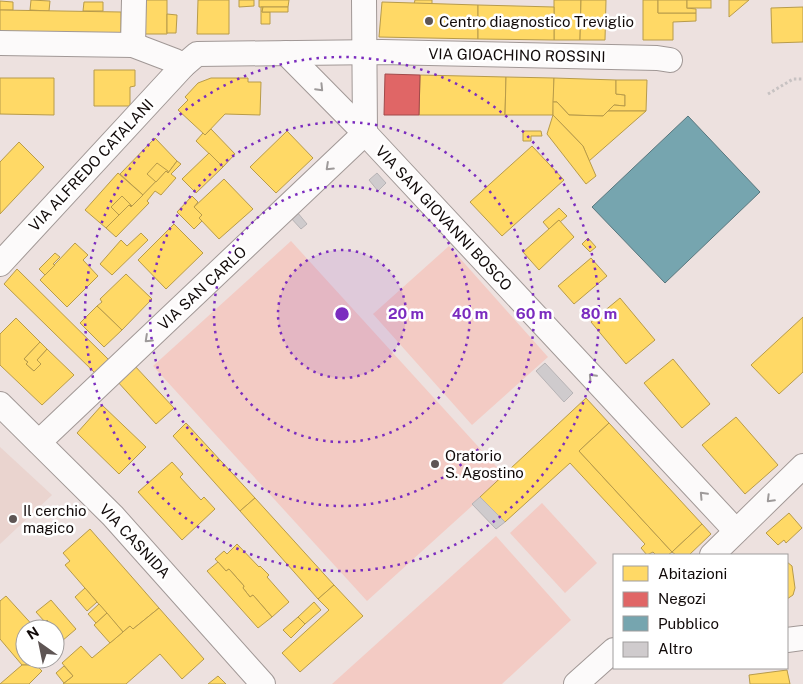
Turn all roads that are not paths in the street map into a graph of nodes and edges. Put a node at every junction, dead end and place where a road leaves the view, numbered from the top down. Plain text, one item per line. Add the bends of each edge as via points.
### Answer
1 (134, 0) edge
2 (364, 0) edge
3 (0, 43) edge
4 (133, 45) junction
5 (286, 52) junction
6 (364, 53) junction
7 (670, 60) dead end
8 (183, 66) junction
9 (365, 133) junction
10 (0, 264) edge
11 (0, 404) edge
12 (39, 442) junction
13 (803, 466) edge
14 (736, 531) junction
15 (713, 554) edge
16 (803, 638) edge
17 (788, 640) edge
18 (613, 651) edge
19 (263, 684) edge
20 (576, 684) edge

1 - 4 street
2 - 6 street, VIA SAN GIOVANNI BOSCO
3 - 4 street
4 - 8 street
5 - 6 street, VIA GIOACHINO ROSSINI
5 - 8 street, VIA ALFREDO CATALANI via 197,54
5 -> 9 street
6 - 7 street, VIA GIOACHINO ROSSINI
6 - 9 street, VIA SAN GIOVANNI BOSCO
8 - 10 street, VIA ALFREDO CATALANI
9 -> 12 street, VIA SAN CARLO
14 -> 9 street, VIA SAN GIOVANNI BOSCO
11 - 12 street, VIA CASNIDA
12 - 19 street, VIA CASNIDA via 113,516
13 -> 14 street
14 - 15 street
16 - 17 street
18 - 20 street

